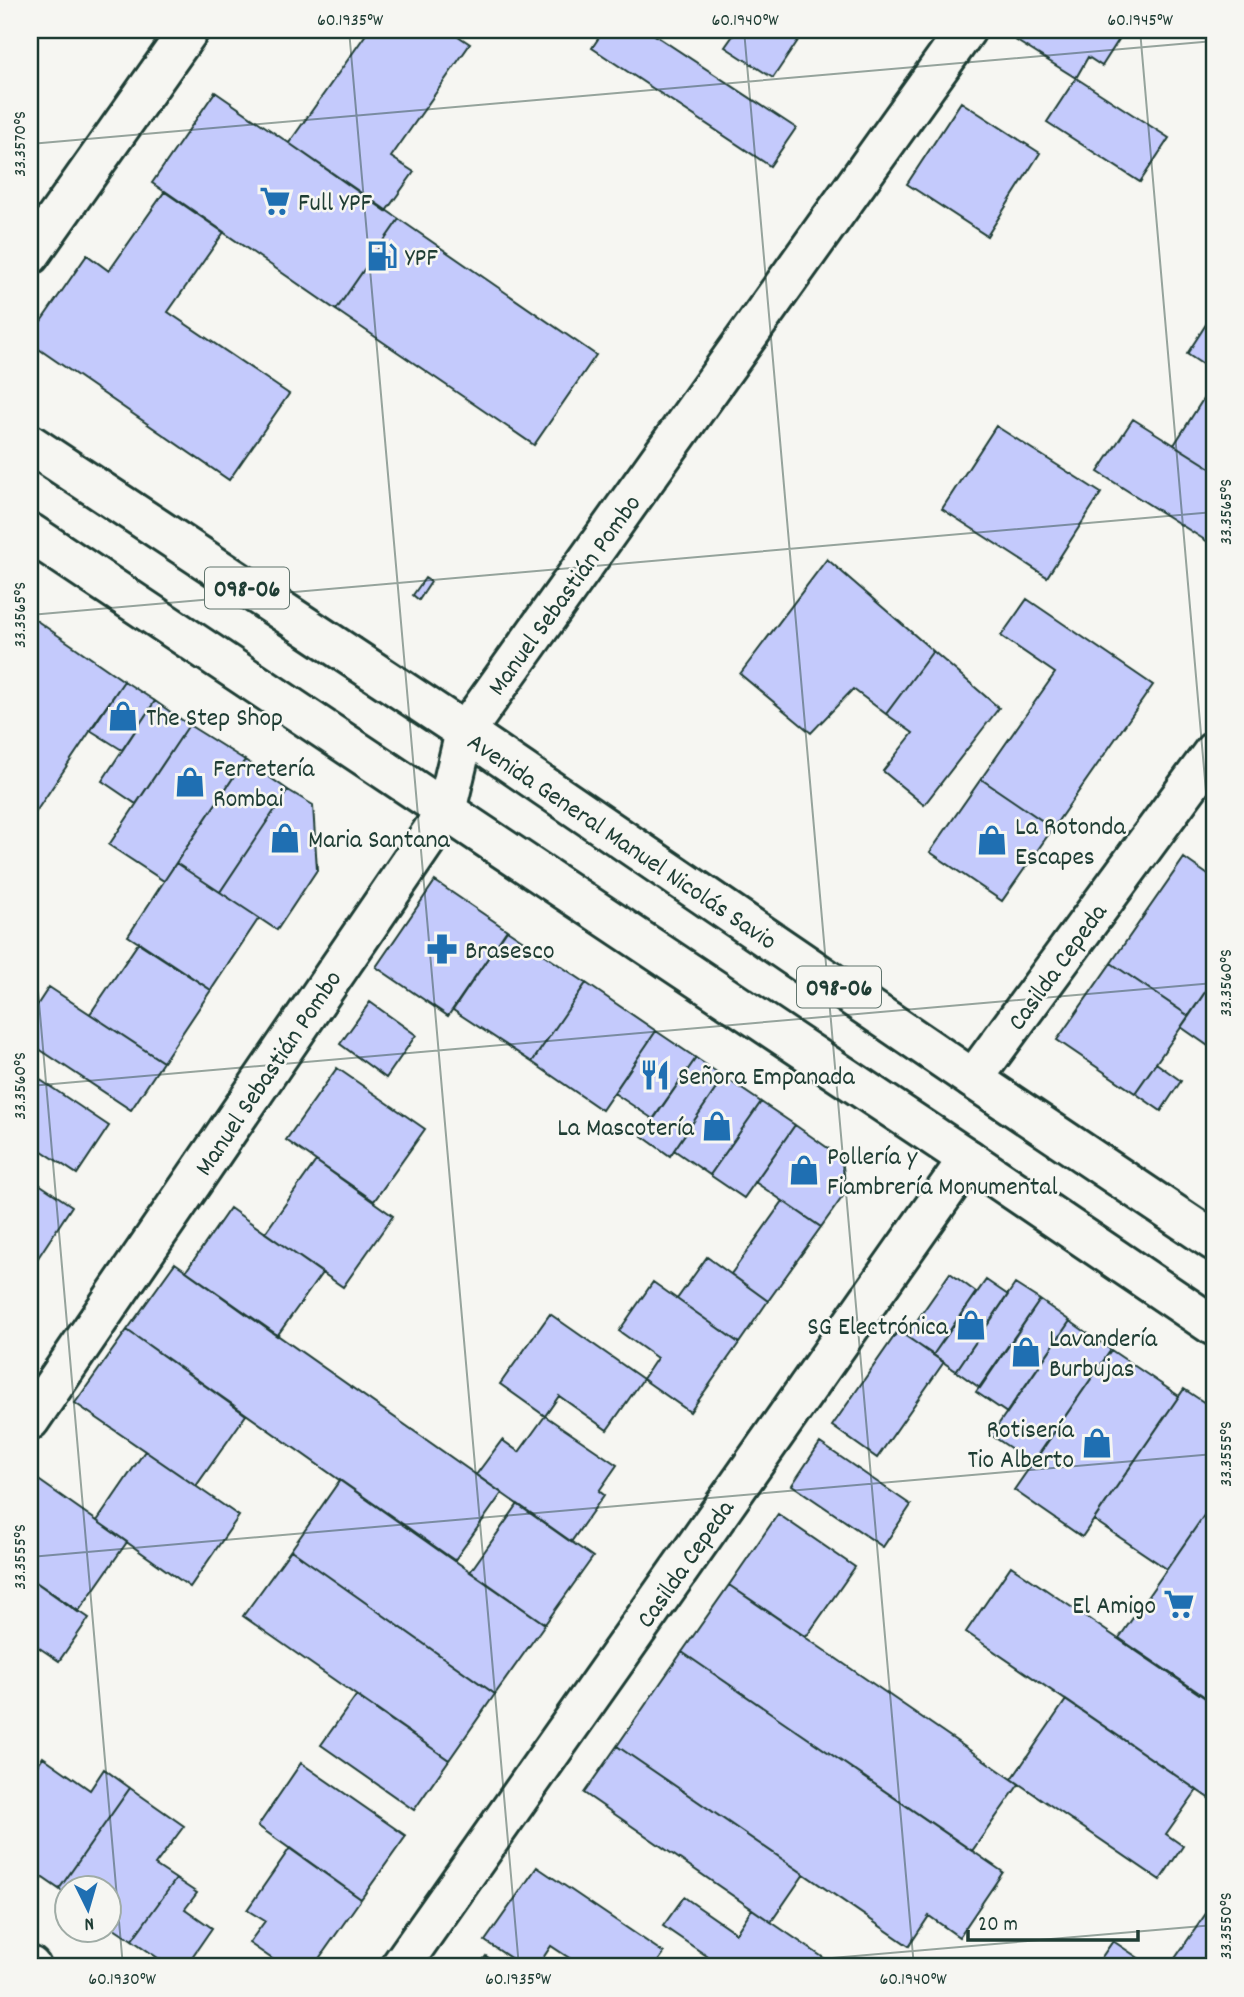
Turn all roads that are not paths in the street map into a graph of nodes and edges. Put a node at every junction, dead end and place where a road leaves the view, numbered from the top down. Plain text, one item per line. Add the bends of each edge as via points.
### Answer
1 (189, 30) edge
2 (966, 30) edge
3 (30, 255) edge
4 (30, 444) edge
5 (30, 533) edge
6 (465, 732) junction
7 (1214, 751) edge
8 (446, 811) junction
9 (973, 1079) junction
10 (968, 1159) junction
11 (1214, 1241) edge
12 (1214, 1326) edge
13 (30, 1420) edge
14 (400, 1967) edge

1 - 3 street
2 - 6 street, Manuel Sebastián Pombo
4 - 6 street, Avenida General Manuel Nicolás Savio / 098-06
5 - 8 street, 098-06
6 - 8 street, Manuel Sebastián Pombo
6 - 9 street, Avenida General Manuel Nicolás Savio / 098-06
7 - 9 street, Casilda Cepeda
8 - 10 street, 098-06
8 - 13 street, Manuel Sebastián Pombo
9 - 11 street, Avenida General Manuel Nicolás Savio / 098-06
10 - 12 street, 098-06
10 - 14 street, Casilda Cepeda

